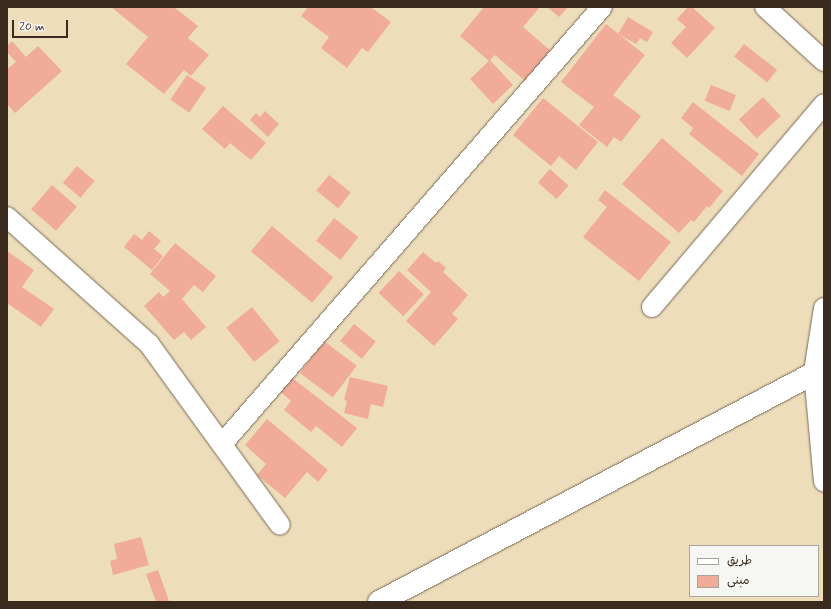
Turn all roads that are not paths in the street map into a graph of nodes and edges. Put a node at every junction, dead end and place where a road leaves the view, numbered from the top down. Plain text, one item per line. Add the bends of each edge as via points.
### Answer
1 (602, 7) edge
2 (765, 7) edge
3 (824, 61) edge
4 (824, 104) edge
5 (7, 217) edge
6 (652, 307) dead end
7 (824, 308) edge
8 (819, 370) edge
9 (222, 444) junction
10 (824, 482) edge
11 (280, 524) dead end
12 (379, 602) edge

1 - 9 street
2 - 3 street
4 - 6 street
5 - 9 street via 149,344
7 - 8 street
8 - 10 street
8 - 12 street
9 - 11 street

